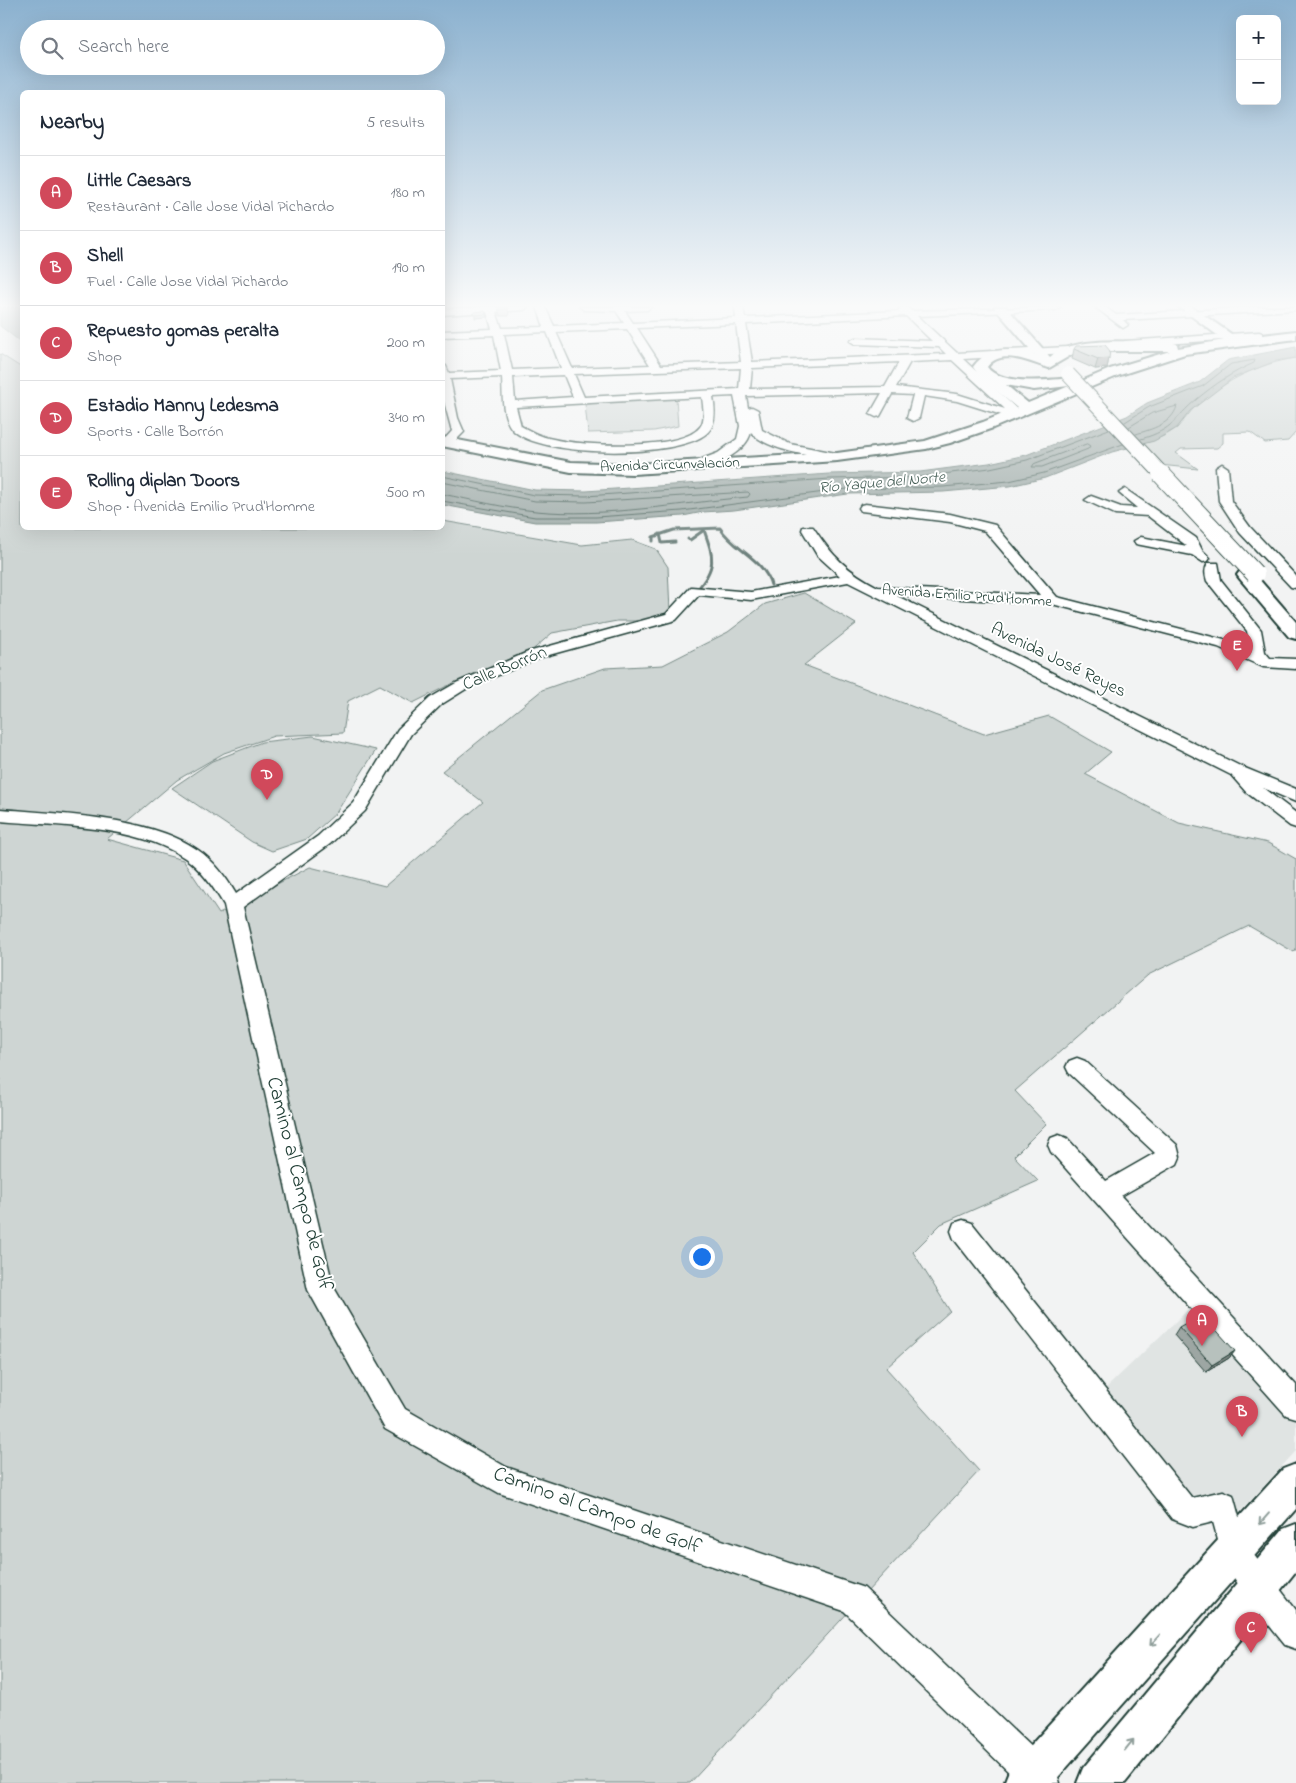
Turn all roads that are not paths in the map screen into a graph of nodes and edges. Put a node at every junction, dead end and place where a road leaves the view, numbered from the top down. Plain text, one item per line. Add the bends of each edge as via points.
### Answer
1 (509, 390) edge
2 (576, 390) edge
3 (874, 390) edge
4 (889, 390) edge
5 (892, 390) edge
6 (995, 390) edge
7 (1001, 390) edge
8 (1059, 390) edge
9 (1067, 390) edge
10 (1078, 390) edge
11 (744, 392) junction
12 (919, 392) junction
13 (446, 394) edge
14 (707, 394) junction
15 (580, 401) junction
16 (511, 404) junction
17 (1016, 409) junction
18 (876, 414) dead end
19 (913, 418) dead end
20 (448, 432) edge
21 (780, 444) junction
22 (899, 448) junction
23 (732, 449) junction
24 (790, 454) junction
25 (749, 463) junction
26 (692, 466) junction
27 (1222, 468) dead end
28 (1125, 493) dead end
29 (1091, 500) dead end
30 (865, 508) dead end
31 (1151, 512) junction
32 (808, 530) dead end
33 (1141, 541) dead end
34 (1196, 552) junction
35 (1278, 565) junction
36 (1213, 566) junction
37 (1251, 575) junction
38 (850, 578) junction
39 (1296, 584) edge
40 (874, 590) junction
41 (1052, 600) junction
42 (1296, 618) edge
43 (1296, 633) edge
44 (1255, 639) junction
45 (1223, 644) junction
46 (1261, 659) junction
47 (1296, 664) edge
48 (1296, 676) edge
49 (1237, 771) junction
50 (1296, 796) edge
51 (0, 815) edge
52 (1296, 822) edge
53 (233, 904) junction
54 (1077, 1067) dead end
55 (1059, 1145) dead end
56 (1104, 1194) junction
57 (963, 1231) dead end
58 (1296, 1404) edge
59 (1296, 1482) edge
60 (1296, 1542) edge
61 (1234, 1552) junction
62 (1258, 1587) junction
63 (1296, 1634) edge
64 (1034, 1779) edge
65 (1098, 1783) edge

1 - 16 street
2 - 15 street
3 - 11 street
4 - 18 street
5 - 12 street
6 - 17 street
7 - 17 main road
8 - 17 main road, Avenida Circunvalación
9 - 17 main road, Avenida Circunvalación
10 - 37 main road
11 - 14 street
11 - 21 street via 749,394 757,432
11 - 23 street via 739,396 746,433
12 - 17 street
12 - 19 street
13 - 20 street
14 - 15 street
14 - 16 street via 709,420 705,429 695,437 663,445 573,446 537,440 522,434 514,426
15 - 16 street
17 - 22 main road, Avenida Circunvalación via 940,437
17 - 22 main road, Avenida Circunvalación via 945,440
20 - 26 main road, Avenida Circunvalación via 483,451 571,466 633,469
21 - 23 street via 765,443
21 - 24 street
22 - 24 main road, Avenida Circunvalación via 836,457
23 - 25 street via 737,459
23 - 26 street via 713,460
24 - 25 main road, Avenida Circunvalación
25 - 26 main road, Avenida Circunvalación
27 - 35 street via 1225,501
28 - 31 street
29 - 31 street via 1119,512
30 - 41 street via 950,518 990,528
31 - 34 street via 1191,541
32 - 38 street, Avenida José Reyes via 822,552
33 - 34 street
34 - 36 street
35 - 36 street via 1253,562
35 - 39 street
36 - 44 street via 1214,581 1243,614 1254,630
37 - 42 main road
37 - 43 main road
38 - 40 street, Avenida José Reyes
38 - 53 street, Calle Borrón via 751,596 696,590 671,617 532,655 461,686 436,701 404,732 359,807 324,840
40 - 41 street, Avenida Emilio Prud'Homme
40 - 49 street, Avenida José Reyes
41 - 45 street, Avenida Emilio Prud'Homme
44 - 45 street
44 - 46 street
45 - 46 street, Avenida Emilio Prud'Homme
46 - 47 street, Avenida Emilio Prud'Homme
46 - 48 street
49 - 50 street
49 - 52 street, Avenida José Reyes via 1252,788
51 - 53 street, Camino al Campo de Golf via 126,828 184,849 219,880
53 - 64 street, Camino al Campo de Golf via 321,1290 395,1419 499,1480 853,1599
54 - 56 street via 1169,1152 1168,1157
55 - 56 street
56 - 58 street
57 - 61 street via 1182,1509 1193,1513 1223,1505
59 -> 61 main road
60 - 62 main road
61 - 62 street
61 -> 64 main road
62 - 63 street
65 -> 62 main road

